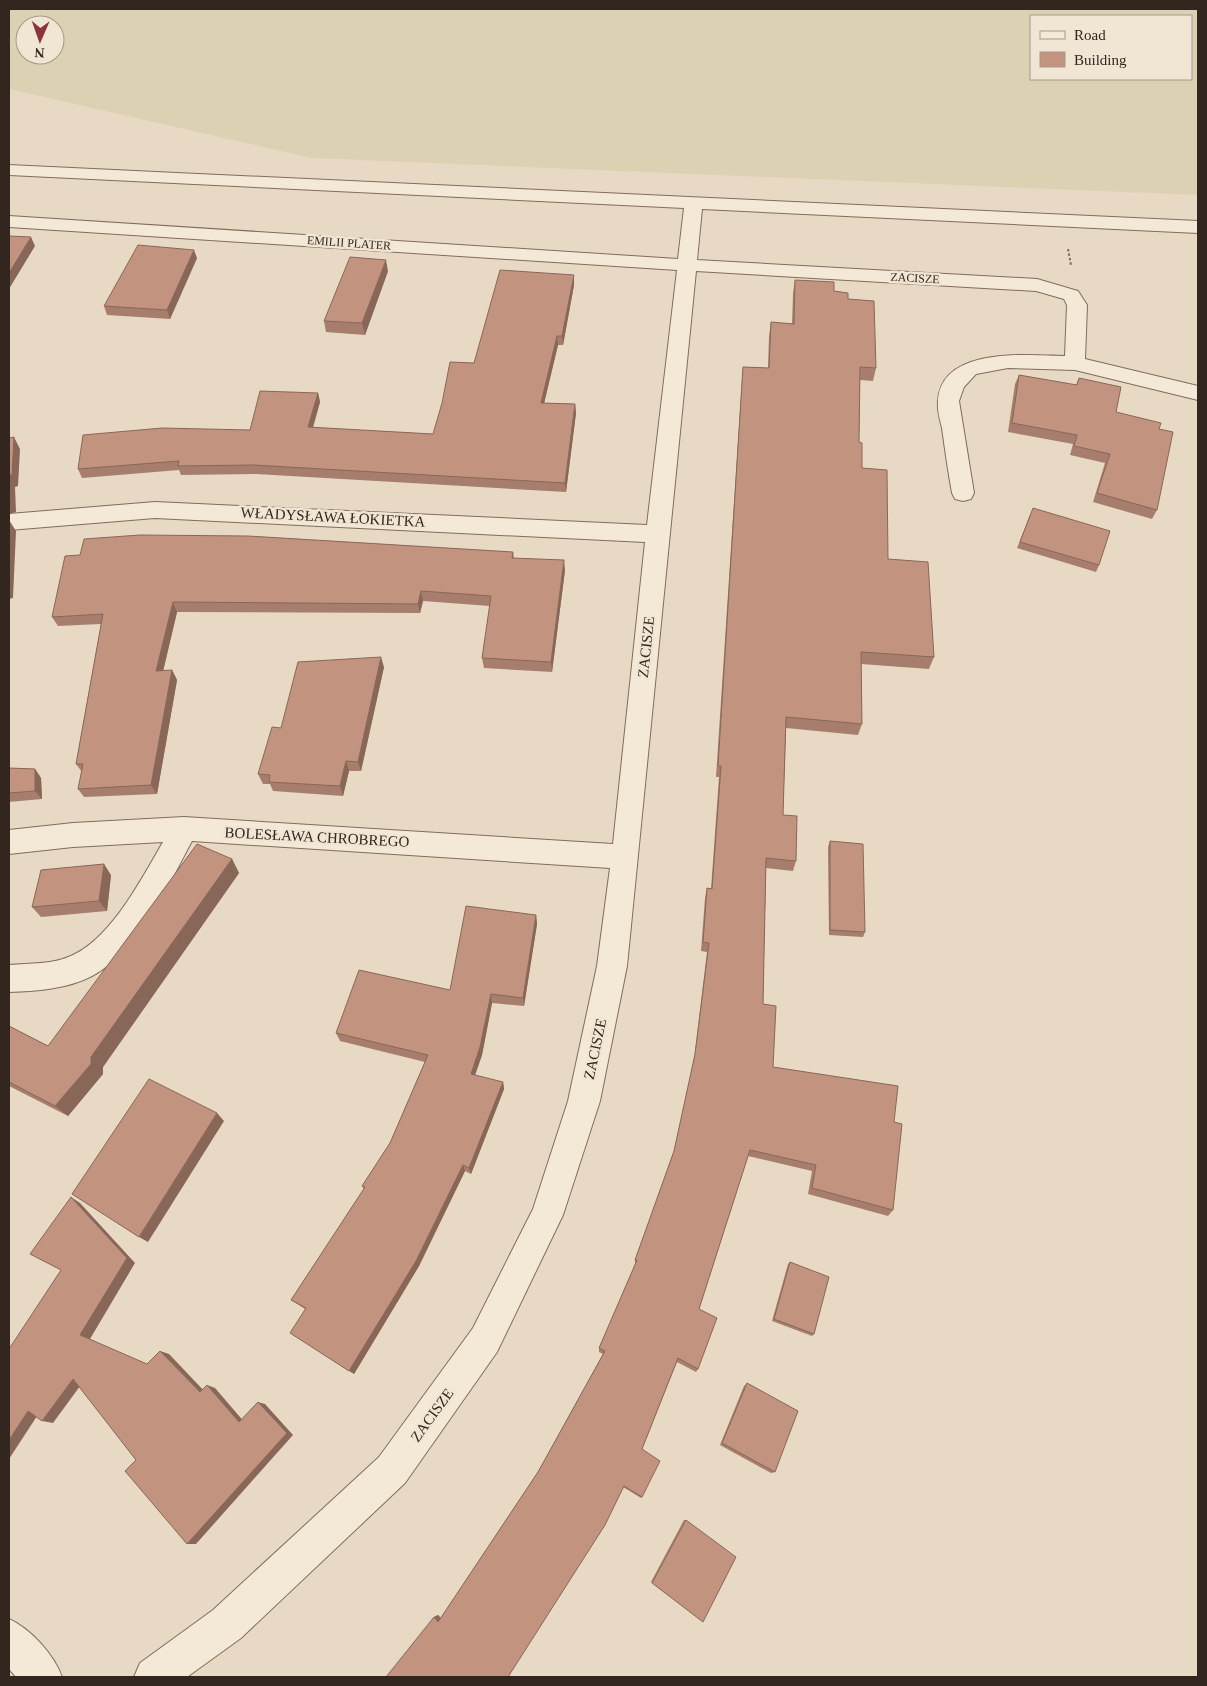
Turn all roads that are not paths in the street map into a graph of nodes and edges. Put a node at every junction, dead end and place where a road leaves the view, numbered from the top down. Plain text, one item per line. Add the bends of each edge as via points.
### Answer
1 (9, 170) edge
2 (694, 202) junction
3 (9, 221) edge
4 (1198, 227) edge
5 (689, 265) junction
6 (1074, 363) junction
7 (1198, 393) edge
8 (963, 493) dead end
9 (9, 522) edge
10 (657, 534) junction
11 (184, 830) junction
12 (9, 842) edge
13 (625, 857) junction
14 (9, 978) edge
15 (9, 1639) edge
16 (42, 1677) edge
17 (154, 1677) edge

1 - 2 street
2 - 4 street
2 - 5 street, ZACISZE
3 - 5 street, EMILII PLATER
5 - 6 street, ZACISZE via 1045,287 1071,295 1077,305
5 - 10 street, ZACISZE
6 - 7 street
6 - 8 street via 1008,362 969,369 954,384 948,401
9 - 10 street, WŁADYSŁAWA ŁOKIETKA via 155,510
10 - 13 street, ZACISZE
11 - 12 street, BOLESŁAWA CHROBREGO via 73,835
11 - 13 street, BOLESŁAWA CHROBREGO
11 - 14 street via 142,905 114,941 82,966 44,977
13 - 17 street, ZACISZE via 612,966 584,1101 547,1215 485,1340 392,1470 227,1624
15 - 16 street

